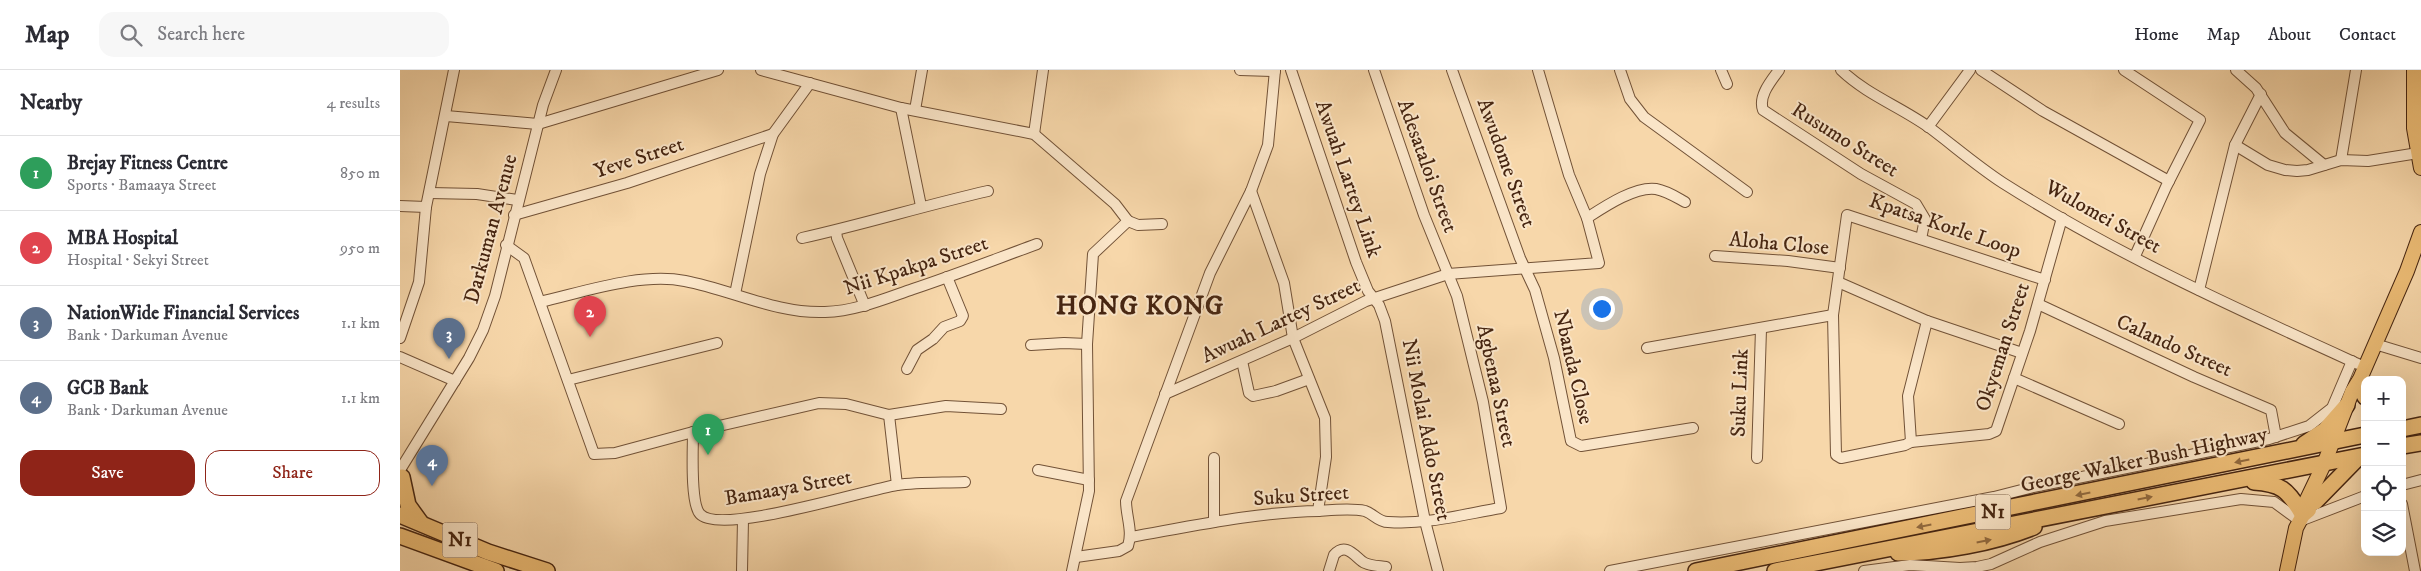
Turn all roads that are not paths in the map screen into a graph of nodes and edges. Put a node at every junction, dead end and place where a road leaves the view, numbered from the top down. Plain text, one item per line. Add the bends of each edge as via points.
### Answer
1 (454, 70) edge
2 (556, 70) edge
3 (718, 70) edge
4 (761, 70) edge
5 (922, 70) edge
6 (1043, 70) edge
7 (1240, 70) edge
8 (1275, 70) edge
9 (1291, 70) edge
10 (1374, 70) edge
11 (1452, 70) edge
12 (1538, 70) edge
13 (1620, 70) edge
14 (1721, 70) edge
15 (1778, 70) edge
16 (1841, 70) edge
17 (1970, 70) edge
18 (1981, 70) edge
19 (2124, 70) edge
20 (2237, 70) edge
21 (2356, 70) edge
22 (2414, 70) edge
23 (810, 83) junction
24 (1727, 84) dead end
25 (2260, 94) junction
26 (901, 108) junction
27 (915, 110) junction
28 (446, 116) junction
29 (538, 124) junction
30 (1928, 127) junction
31 (774, 134) junction
32 (1034, 134) junction
33 (2235, 145) junction
34 (2418, 153) junction
35 (2341, 160) junction
36 (2324, 165) junction
37 (2421, 168) edge
38 (2169, 182) junction
39 (1251, 190) junction
40 (988, 191) dead end
41 (1747, 192) dead end
42 (430, 193) junction
43 (517, 200) junction
44 (1685, 202) dead end
45 (400, 206) edge
46 (921, 206) junction
47 (426, 208) junction
48 (514, 215) junction
49 (1587, 218) junction
50 (2062, 218) junction
51 (1128, 221) junction
52 (1162, 224) dead end
53 (2421, 232) edge
54 (836, 233) junction
55 (802, 238) dead end
56 (1921, 239) junction
57 (1037, 244) dead end
58 (506, 245) junction
59 (1715, 256) dead end
60 (2135, 256) junction
61 (1840, 268) junction
62 (1526, 269) junction
63 (1448, 274) junction
64 (947, 277) junction
65 (2044, 280) junction
66 (1838, 282) junction
67 (2199, 290) junction
68 (735, 294) junction
69 (1375, 298) junction
70 (540, 302) junction
71 (2038, 304) junction
72 (865, 306) junction
73 (1833, 315) junction
74 (1927, 321) junction
75 (1761, 329) junction
76 (400, 338) edge
77 (1293, 338) junction
78 (717, 343) dead end
79 (1087, 344) junction
80 (2375, 344) junction
81 (1031, 345) dead end
82 (1646, 348) dead end
83 (2022, 353) junction
84 (400, 357) edge
85 (2421, 358) edge
86 (1242, 361) junction
87 (2352, 361) junction
88 (907, 369) dead end
89 (2364, 376) edge
90 (2014, 378) junction
91 (1309, 379) junction
92 (568, 380) junction
93 (2361, 380) edge
94 (455, 381) junction
95 (2361, 384) edge
96 (2361, 384) edge
97 (1165, 394) junction
98 (2347, 405) junction
99 (1001, 409) dead end
100 (889, 415) junction
101 (2406, 422) edge
102 (2120, 424) dead end
103 (2421, 424) edge
104 (1693, 428) dead end
105 (2406, 428) edge
106 (1996, 431) joint
107 (693, 432) junction
108 (2361, 436) edge
109 (2276, 437) junction
110 (2337, 441) junction
111 (1911, 442) junction
112 (2421, 443) edge
113 (2406, 445) edge
114 (2290, 452) junction
115 (2361, 456) edge
116 (2361, 457) edge
117 (1214, 458) dead end
118 (1757, 458) dead end
119 (2328, 463) junction
120 (1038, 470) dead end
121 (401, 475) edge
122 (1089, 480) junction
123 (2238, 480) junction
124 (2421, 480) edge
125 (965, 482) dead end
126 (2406, 484) edge
127 (897, 485) junction
128 (2361, 497) edge
129 (2315, 502) junction
130 (1501, 508) joint
131 (1318, 511) junction
132 (2403, 511) edge
133 (400, 515) edge
134 (2301, 516) junction
135 (744, 519) junction
136 (1425, 521) junction
137 (1214, 522) junction
138 (422, 524) junction
139 (400, 536) edge
140 (1131, 537) junction
141 (434, 548) junction
142 (493, 553) junction
143 (1076, 557) junction
144 (1386, 566) dead end
145 (490, 570) edge
146 (462, 571) edge
147 (547, 571) edge
148 (742, 571) edge
149 (1072, 571) edge
150 (1329, 571) edge
151 (1438, 571) edge
152 (1610, 571) edge
153 (1696, 571) edge
154 (1775, 571) edge
155 (1864, 571) edge
156 (2287, 571) edge
157 (2415, 571) edge

1 - 28 street
2 - 29 street, Darkuman Avenue
3 - 29 street
4 - 23 street
5 - 27 street
6 - 32 street
7 - 8 street
8 - 39 street via 1268,145
9 - 69 street, Awuah Lartey Link via 1356,262 1368,291
10 - 63 street, Adesataloi Street via 1424,216
11 - 62 street, Awudome Street
12 - 49 street, Awuah Lartey Street via 1569,175
13 - 41 street via 1630,99 1644,117
14 - 24 street
15 - 56 street, Rusumo Street via 1761,102 1763,110 1861,174 1916,204 1925,219
16 - 30 street, Wulomei Street via 1869,92
17 - 30 street
18 - 38 street via 2043,111
19 - 38 street via 2200,120
20 - 25 street
21 - 35 street
22 - 34 main road via 2414,128
23 - 26 street
23 - 31 street
25 - 33 street
25 - 36 street via 2285,133
26 - 27 street
26 - 46 street
27 - 32 street
28 - 29 street
28 - 42 street
29 - 43 street, Darkuman Avenue
30 - 50 street, Wulomei Street via 2002,182
31 - 48 street, Yeve Street via 627,183
31 - 68 street via 760,174
32 - 51 street via 1101,192
33 - 36 street via 2285,170 2308,170
33 - 67 street
34 - 35 street via 2368,161
34 - 37 main road
35 - 36 street
38 - 60 street
39 - 77 street via 1284,282
39 - 97 street via 1210,273
40 - 46 street
42 - 43 street via 477,194
42 - 47 street
43 - 48 street, Darkuman Avenue
44 - 49 street via 1653,188 1612,202
45 - 47 street
46 - 54 street
47 - 76 street via 419,282
48 - 58 street, Darkuman Avenue
49 - 62 street, Awuah Lartey Street via 1599,263
50 - 60 street, Wulomei Street
50 - 65 street, Okyeman Street
51 - 52 street via 1138,225
51 - 79 street via 1093,254
53 - 80 main road
54 - 55 street
54 - 72 street
56 - 61 street, Kpatsa Korle Loop via 1850,214 1846,217
56 - 65 street, Kpatsa Korle Loop
57 - 64 street, Nii Kpakpa Street
58 - 70 street via 524,258
58 - 94 street, Darkuman Avenue via 495,296 482,330
59 - 61 street, Aloha Close
60 - 67 street, Wulomei Street
61 - 66 street, Kpatsa Korle Loop
62 - 63 street, Awuah Lartey Street
62 - 104 street, Nbanda Close via 1554,358 1571,441 1581,446
63 - 69 street, Awuah Lartey Street
63 - 130 street, Agbenaa Street via 1458,296 1483,402
64 - 72 street, Nii Kpakpa Street
64 - 88 street via 963,316 917,350
65 - 71 street, Okyeman Street
66 - 73 street, Kpatsa Korle Loop
66 - 74 street
67 - 87 street, Wulomei Street
68 - 70 street, Nii Kpakpa Street via 685,281 646,279
68 - 72 street, Nii Kpakpa Street via 806,312
69 - 77 street, Awuah Lartey Street
69 - 136 street, Nii Molai Addo Street via 1385,321
70 - 92 street
71 - 83 street, Okyeman Street
71 - 109 street, Calando Street via 2271,410
73 - 75 street
73 - 111 street, Kpatsa Korle Loop via 1836,455 1841,458
74 - 83 street
74 - 111 street via 1908,396
75 - 82 street
75 - 118 street, Suku Link
77 - 86 street, Awuah Lartey Street
77 - 91 street
78 - 92 street
79 - 81 street
79 - 122 street
80 - 85 street
80 - 89 main road
83 - 90 street, Okyeman Street
84 - 94 street
86 - 91 street via 1249,393 1253,396
86 - 97 street, Awuah Lartey Street
87 - 93 street, Wulomei Street
87 - 109 street via 2332,408 2309,426
90 - 102 street
90 - 106 street, Okyeman Street
91 - 131 street via 1325,418 1326,432 1326,457
92 - 107 street via 594,454 615,453
94 - 121 street, Darkuman Avenue
95 - 98 main road
96 - 110 main road
97 - 140 street via 1126,501
98 - 110 main road
98 - 114 highway via 2325,430
99 - 100 street via 946,406
100 - 107 street via 846,404 820,403
100 - 127 street
101 - 103 highway
103 - 105 highway
106 - 111 street, Kpatsa Korle Loop
107 - 135 street, Bamaaya Street via 695,501 699,513 704,518
108 - 110 highway, George Walker Bush Highway / N1
109 - 152 street via 1994,497
110 - 114 highway, George Walker Bush Highway / N1
110 - 119 main road
112 - 113 highway
114 -> 153 highway, George Walker Bush Highway / N1
115 - 119 highway, George Walker Bush Highway
116 - 129 highway
117 - 137 street
119 - 123 highway, George Walker Bush Highway
119 - 129 main road
119 - 134 main road
120 - 122 street
121 - 138 highway via 408,505
122 - 143 street
123 - 134 highway via 2276,484 2292,497
154 -> 123 highway, George Walker Bush Highway via 1866,553 1923,553 2013,535 2063,516
124 - 126 street
125 - 127 street, Bamaaya Street
127 - 135 street, Bamaaya Street
128 - 134 street
129 - 134 main road
130 - 136 street, Suku Street
131 - 136 street, Suku Street via 1363,511 1387,522
131 - 137 street, Suku Street
132 - 157 street
133 - 138 highway, N1
134 - 155 street via 2274,502 2241,499 2105,521 1977,567 1910,565
134 - 156 main road
135 - 148 street
136 - 151 street, Nii Molai Addo Street
137 - 140 street, Suku Street
138 - 142 highway, N1
139 - 141 highway, N1
140 - 143 street via 1124,549
141 - 145 highway, N1
141 - 146 highway
142 - 145 street
142 - 147 highway, N1
143 - 149 street
144 - 150 street via 1366,564 1353,551 1341,550 1334,555

